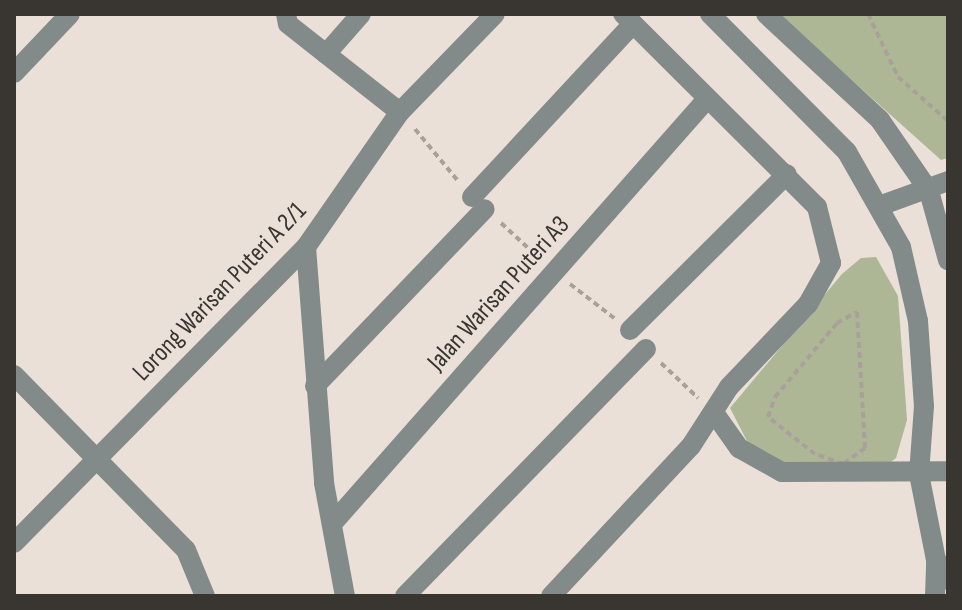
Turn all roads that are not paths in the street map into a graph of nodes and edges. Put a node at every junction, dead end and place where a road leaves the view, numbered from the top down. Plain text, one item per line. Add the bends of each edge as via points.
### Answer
1 (70, 14) edge
2 (286, 14) edge
3 (361, 14) edge
4 (495, 14) edge
5 (710, 14) edge
6 (766, 14) edge
7 (628, 19) edge
8 (326, 54) junction
9 (14, 73) edge
10 (707, 99) junction
11 (400, 112) junction
12 (787, 174) junction
13 (939, 186) edge
14 (882, 205) junction
15 (306, 247) junction
16 (948, 260) edge
17 (630, 330) road end
18 (646, 349) road end
19 (14, 375) edge
20 (315, 386) junction
21 (715, 414) junction
22 (99, 454) junction
23 (948, 471) edge
24 (919, 474) junction
25 (332, 524) junction
26 (14, 543) edge
27 (936, 560) junction
28 (948, 580) edge
29 (205, 596) edge
30 (345, 596) edge
31 (405, 596) edge
32 (551, 596) edge
33 (935, 596) edge

1 - 9 street
2 - 8 street
3 - 8 street
4 - 11 street, Lorong Warisan Puteri A 2/1
5 - 14 street via 847,152
6 - 13 street via 880,120
7 - 10 street
7 - 20 street via 479,203
8 - 11 street
10 - 12 street
10 - 25 street, Jalan Warisan Puteri A3
11 - 15 street, Lorong Warisan Puteri A 2/1
12 - 17 street
12 - 21 street via 817,207 831,263 808,304 729,387
13 - 14 street
13 - 16 street
14 - 24 street via 901,247 918,321 924,406
15 - 20 street
15 - 22 street, Lorong Warisan Puteri A 2/1
18 - 31 street
19 - 22 street
20 - 25 street
21 - 24 street via 739,448 782,472
21 - 32 street
22 - 26 street, Lorong Warisan Puteri A 2/1
22 - 29 street via 186,550
23 - 24 street
24 - 27 street
25 - 30 street
27 - 28 street
27 - 33 street

